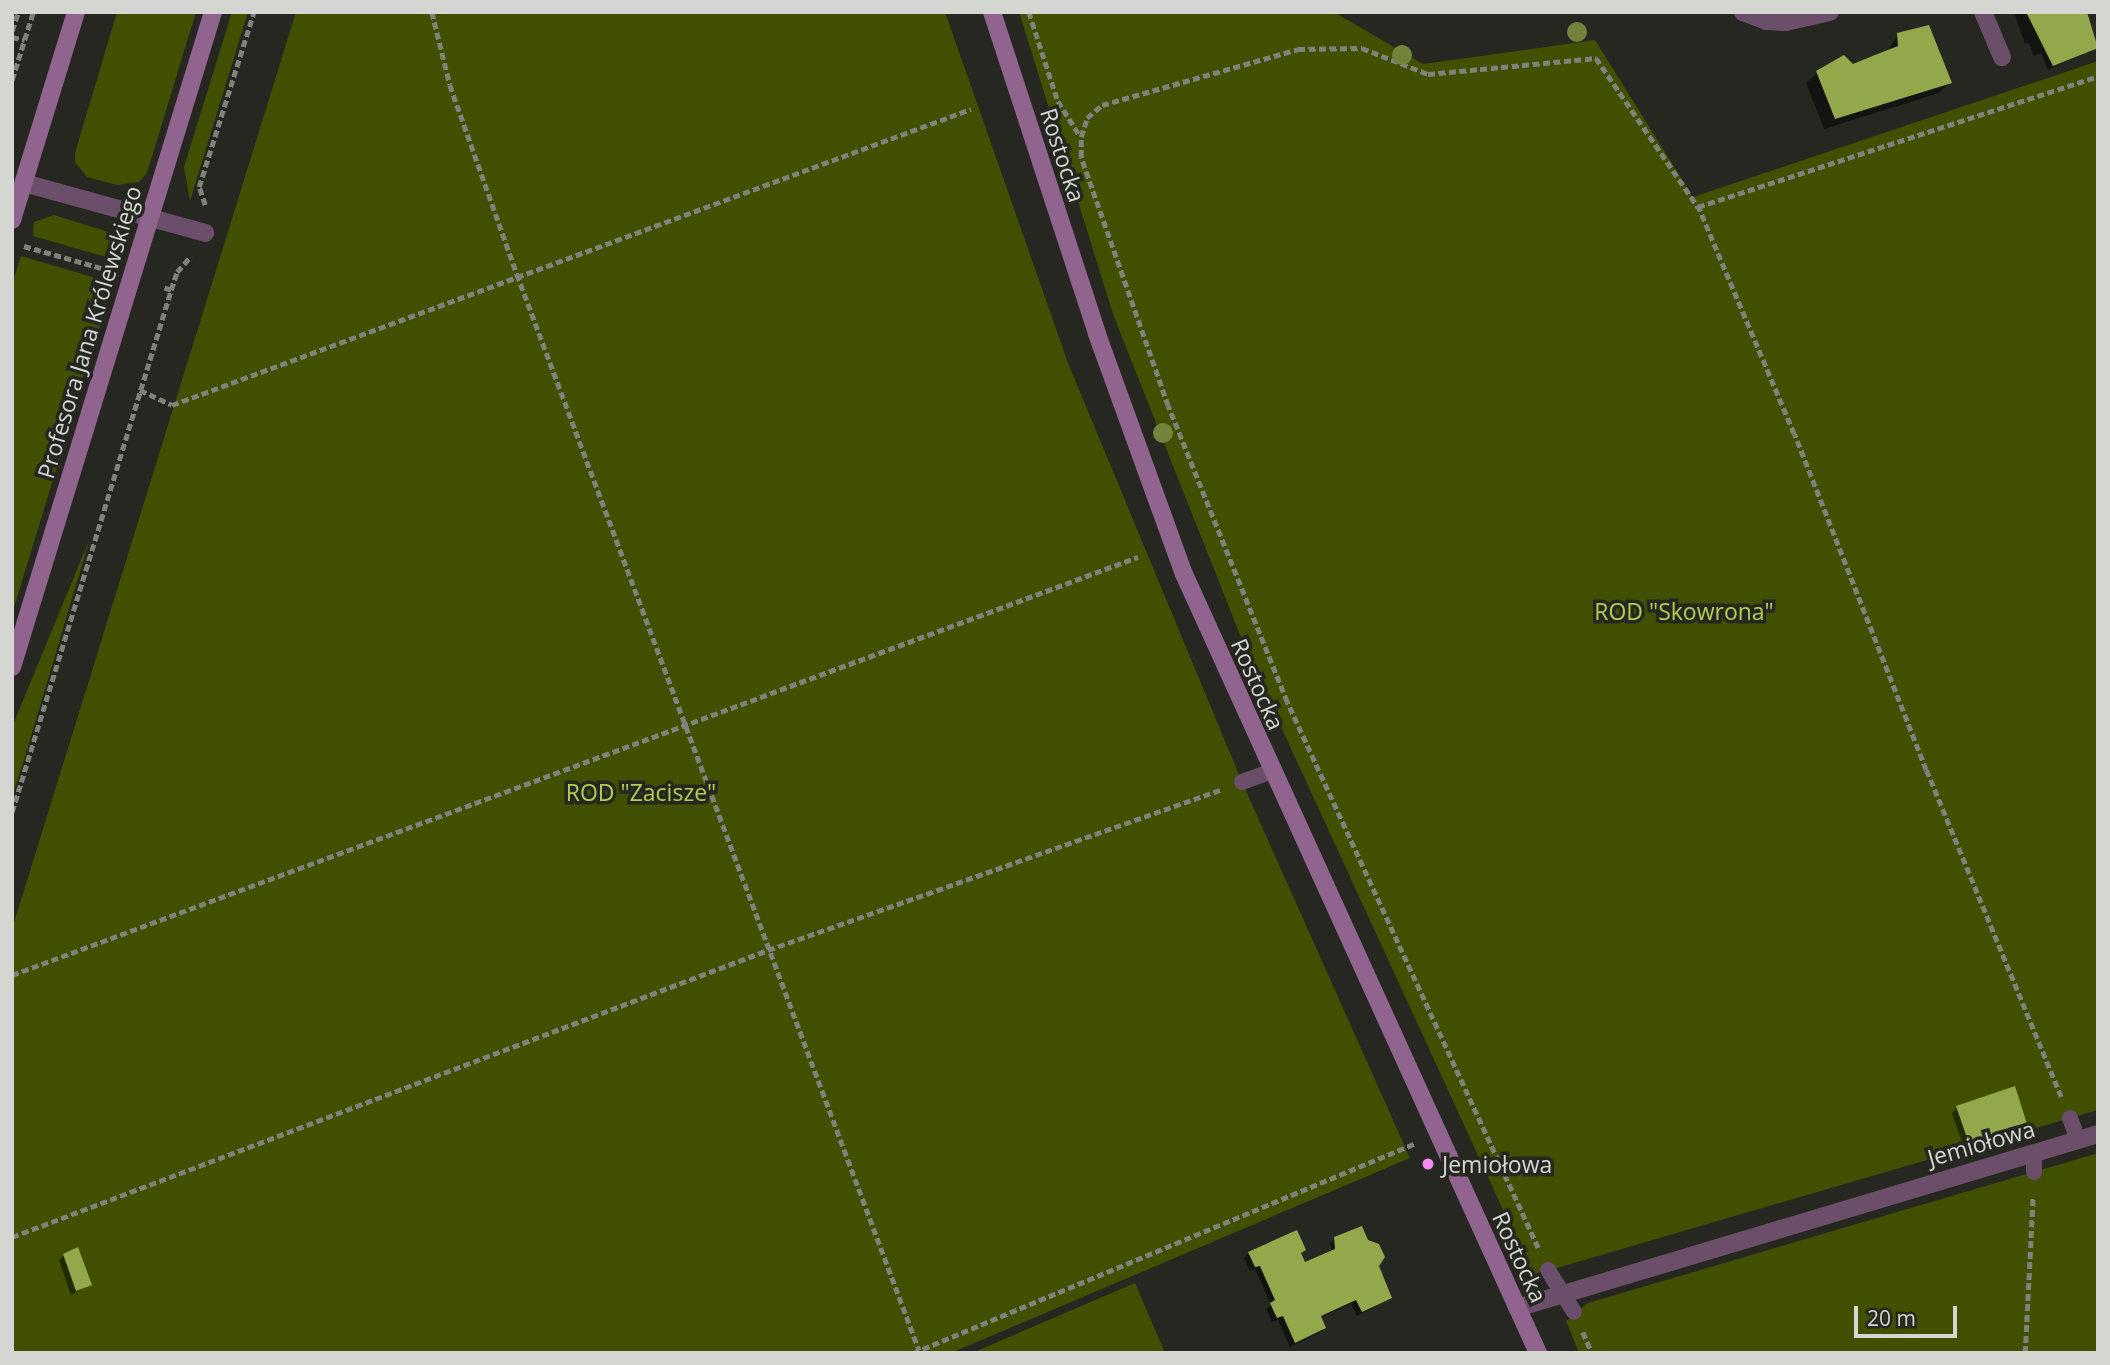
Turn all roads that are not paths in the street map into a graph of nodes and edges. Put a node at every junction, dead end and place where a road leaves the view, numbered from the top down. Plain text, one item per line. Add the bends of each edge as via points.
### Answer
1 (76, 12) edge
2 (213, 12) edge
3 (992, 12) edge
4 (1743, 12) edge
5 (1830, 12) edge
6 (1983, 12) edge
7 (2002, 57) dead end
8 (24, 183) junction
9 (149, 219) junction
10 (12, 220) edge
11 (205, 233) dead end
12 (12, 667) edge
13 (1270, 772) junction
14 (1242, 782) road end
15 (2070, 1118) road end
16 (2098, 1134) edge
17 (2078, 1140) junction
18 (2034, 1153) junction
19 (2034, 1172) road end
20 (1548, 1270) road end
21 (1560, 1293) junction
22 (1517, 1308) junction
23 (1574, 1312) dead end
24 (1538, 1353) edge

1 - 8 street
2 - 9 street, Profesora Jana Królewskiego
3 - 13 street, Rostocka via 1161,515
4 - 5 street via 1766,21 1786,22
6 - 7 street
8 - 9 street
8 - 10 street
9 - 11 street
9 - 12 street, Profesora Jana Królewskiego
13 - 14 lane
13 - 22 street, Rostocka
15 - 17 lane
16 - 17 street, Jemiołowa
17 - 18 street, Jemiołowa
18 - 19 lane
18 - 21 street, Jemiołowa
20 - 21 lane
21 - 22 street, Jemiołowa
21 - 23 lane
22 - 24 street, Rostocka

